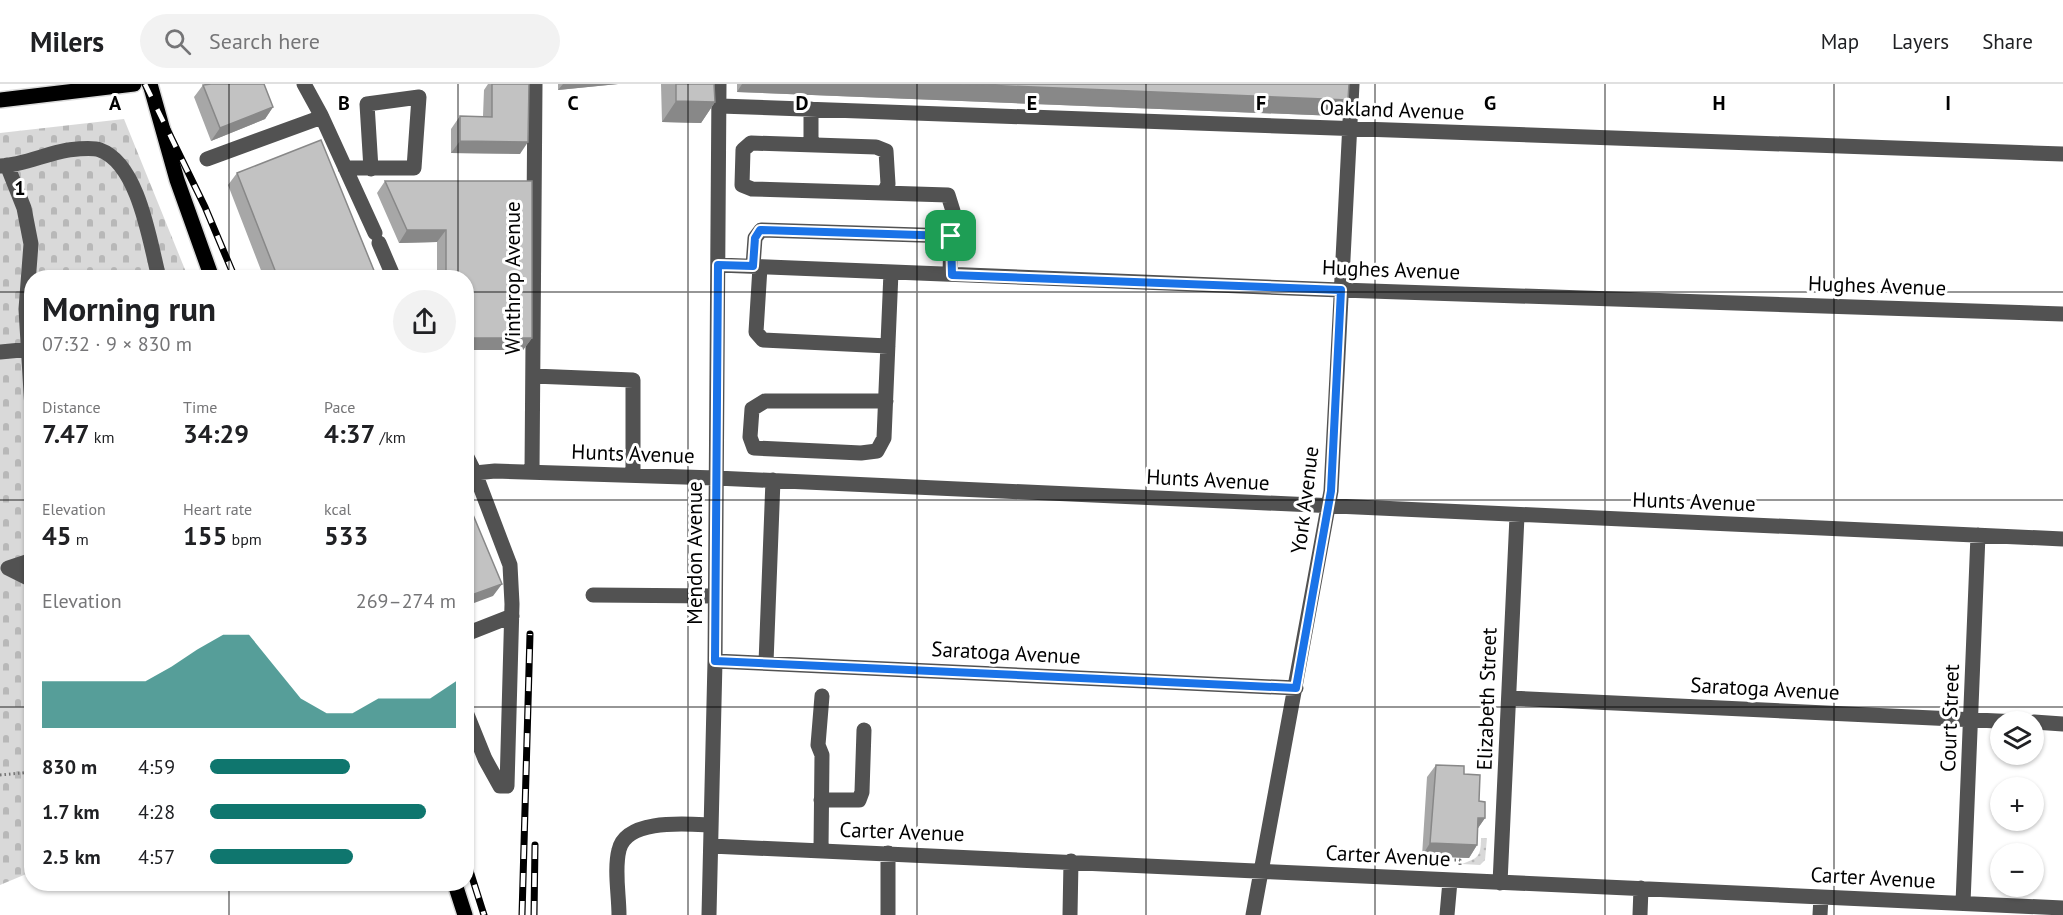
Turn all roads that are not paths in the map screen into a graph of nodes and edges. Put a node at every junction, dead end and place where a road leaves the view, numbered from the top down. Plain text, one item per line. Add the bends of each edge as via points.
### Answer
1 (134, 84) edge
2 (150, 84) edge
3 (304, 84) edge
4 (535, 84) edge
5 (719, 84) edge
6 (1352, 84) edge
7 (91, 86) edge
8 (0, 100) edge
9 (720, 106) junction
10 (810, 109) junction
11 (322, 117) junction
12 (1350, 130) junction
13 (811, 144) junction
14 (2063, 154) edge
15 (207, 159) dead end
16 (3, 166) edge
17 (345, 168) junction
18 (371, 169) junction
19 (884, 193) junction
20 (951, 236) junction
21 (718, 265) junction
22 (756, 266) junction
23 (29, 270) edge
24 (157, 270) edge
25 (209, 270) edge
26 (391, 270) edge
27 (891, 272) junction
28 (950, 274) junction
29 (1341, 290) junction
30 (2063, 314) edge
31 (888, 346) junction
32 (24, 350) edge
33 (0, 352) edge
34 (533, 376) junction
35 (886, 402) junction
36 (532, 472) junction
37 (475, 473) joint
38 (633, 475) junction
39 (716, 478) junction
40 (773, 480) junction
41 (1329, 507) junction
42 (1517, 516) junction
43 (1978, 535) junction
44 (2063, 539) edge
45 (24, 562) edge
46 (4, 567) edge
47 (24, 576) edge
48 (593, 595) dead end
49 (715, 596) junction
50 (512, 616) junction
51 (474, 631) edge
52 (715, 661) junction
53 (766, 663) junction
54 (1296, 688) junction
55 (822, 696) dead end
56 (1510, 698) junction
57 (1971, 719) junction
58 (1990, 720) edge
59 (2044, 722) edge
60 (2063, 723) edge
61 (864, 730) dead end
62 (474, 732) edge
63 (821, 800) junction
64 (711, 825) junction
65 (711, 846) junction
66 (821, 850) junction
67 (888, 853) junction
68 (1071, 861) junction
69 (1261, 870) junction
70 (1450, 881) junction
71 (1500, 883) junction
72 (1641, 888) junction
73 (457, 891) edge
74 (1821, 897) junction
75 (1963, 903) junction
76 (2063, 908) edge
77 (2012, 910) edge
78 (465, 915) edge
79 (619, 915) edge
80 (709, 915) edge
81 (888, 915) edge
82 (1070, 915) edge
83 (1253, 915) edge
84 (1447, 915) edge
85 (1640, 915) edge
86 (1820, 915) edge

1 - 7 main road
2 - 25 main road via 177,180
3 - 11 street
4 - 34 street, Winthrop Avenue
5 - 9 street, Mendon Avenue
6 - 12 street, York Avenue
7 - 8 main road
9 - 10 street, Oakland Avenue
9 - 21 street, Mendon Avenue
10 - 12 street, Oakland Avenue
10 - 13 street
11 - 15 street
11 - 17 street
12 - 14 street, Oakland Avenue
12 - 29 street, York Avenue
13 - 19 street via 876,147 885,151 888,183
13 - 19 street via 751,143 743,150 742,185 752,189
16 - 23 street via 24,208 31,244
16 - 24 street via 68,150 100,150 111,157 127,176 144,214
17 - 18 street
17 - 26 street
18 - 18 street via 414,168 418,97 367,104
19 - 20 street via 948,195 953,211
20 - 22 street via 760,230 755,238
20 - 28 street
21 - 22 street, Hughes Avenue
21 - 39 street, Mendon Avenue
22 - 27 street, Hughes Avenue
22 - 31 street via 756,332 764,340
27 - 28 street, Hughes Avenue
27 - 31 street
28 - 29 street, Hughes Avenue
29 - 30 street, Hughes Avenue
29 - 41 street, York Avenue
31 - 35 street
32 - 33 street
34 - 36 street, Winthrop Avenue
34 - 38 street via 633,380
35 - 35 street via 765,401 752,409 750,437 754,448 877,451 884,438
36 - 37 street, Hunts Avenue
36 - 38 street, Hunts Avenue
37 - 50 street via 506,549
38 - 39 street, Hunts Avenue
39 - 40 street, Hunts Avenue
39 - 49 street, Mendon Avenue
40 - 41 street, Hunts Avenue
40 - 53 street
41 - 42 street, Hunts Avenue
41 - 54 street, York Avenue
42 - 43 street, Hunts Avenue
42 - 56 street, Elizabeth Street
43 - 44 street, Hunts Avenue
43 - 57 street, Court Street
45 - 46 street
46 - 47 street
48 - 49 street
49 - 52 street, Mendon Avenue
50 - 51 street
50 - 62 street via 507,786 500,786
52 - 53 street, Saratoga Avenue
52 - 64 street, Mendon Avenue
53 - 54 street, Saratoga Avenue
54 - 69 street, York Avenue
55 - 63 street via 818,745 822,756
56 - 57 street, Saratoga Avenue
56 - 71 street, Elizabeth Street
57 - 58 street, Saratoga Avenue
57 - 75 street, Court Street
59 - 60 street
61 - 63 street via 859,800
63 - 66 street
64 - 65 street, Mendon Avenue
64 - 79 street via 650,827 624,838 619,850
65 - 66 street, Carter Avenue
65 - 80 street, Mendon Avenue
66 - 67 street, Carter Avenue
67 - 68 street, Carter Avenue
67 - 81 street
68 - 69 street, Carter Avenue
68 - 82 street
69 - 70 street, Carter Avenue
69 - 83 street, York Avenue
70 - 71 street, Carter Avenue
70 - 84 street
71 - 72 street, Carter Avenue
72 - 74 street, Carter Avenue
72 - 85 street
73 - 78 main road
74 - 75 street, Carter Avenue
74 - 86 street
75 - 77 street, Carter Avenue
76 - 77 street, Carter Avenue

